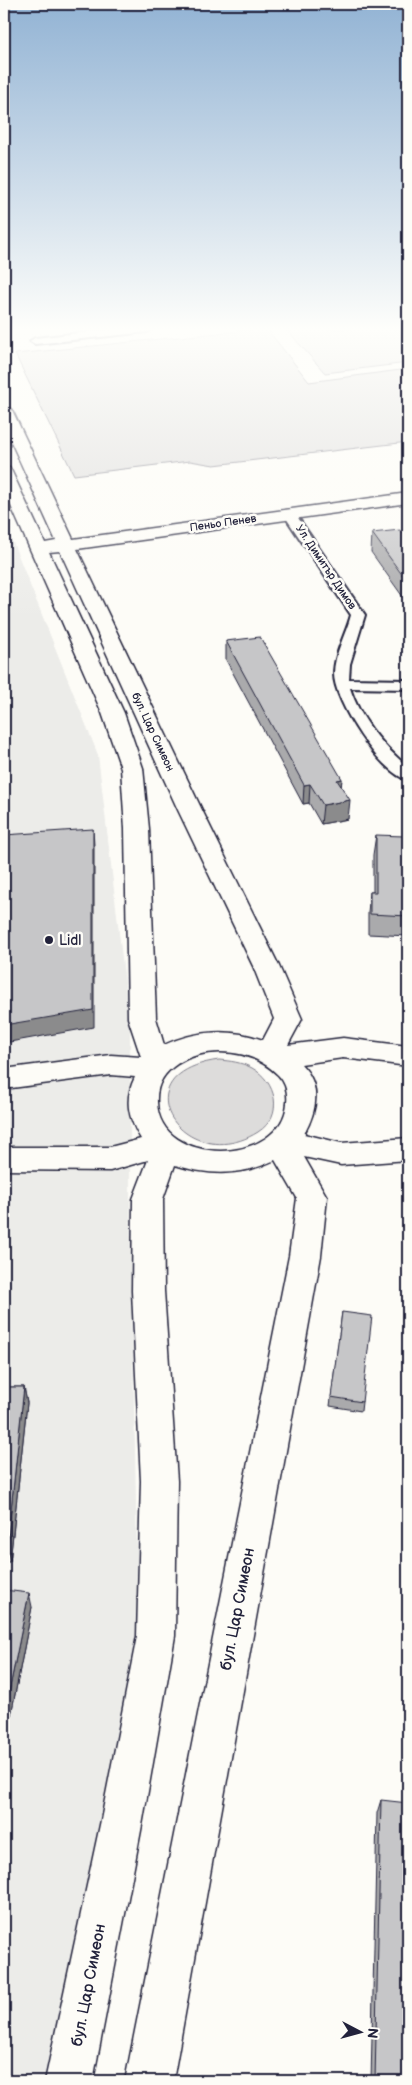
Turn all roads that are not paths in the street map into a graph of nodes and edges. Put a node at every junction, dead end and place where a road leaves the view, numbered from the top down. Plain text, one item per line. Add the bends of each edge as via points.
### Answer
1 (12, 426) edge
2 (4, 472) edge
3 (408, 498) edge
4 (290, 514) junction
5 (67, 544) junction
6 (38, 548) junction
7 (342, 684) junction
8 (408, 684) edge
9 (408, 775) edge
10 (273, 1055) junction
11 (408, 1056) edge
12 (155, 1066) junction
13 (4, 1079) edge
14 (283, 1142) junction
15 (165, 1145) junction
16 (408, 1149) edge
17 (4, 1159) edge
18 (70, 2081) edge
19 (149, 2081) edge

1 - 5 main road, бул. Цар Симеон
2 - 6 main road
3 - 4 main road, Пеньо Пенев
4 - 5 main road, Пеньо Пенев
4 - 7 street, Ул. Димитър Димов via 358,616 341,671
5 - 6 main road, Пеньо Пенев
5 - 10 main road, бул. Цар Симеон via 288,1019
6 - 12 main road via 113,714 132,768 137,829 142,1018
7 - 8 street
7 - 9 street, Ул. Димитър Димов via 348,701 373,741
10 - 11 main road via 343,1048
10 - 12 main road via 252,1046 210,1042 190,1046
10 - 14 main road via 296,1079 303,1106 298,1124
12 - 13 main road via 111,1065
12 - 15 main road via 143,1086 140,1106 147,1126
14 - 15 main road via 262,1156 221,1163 188,1158
14 - 16 main road via 341,1154
14 - 19 main road, бул. Цар Симеон via 312,1197 305,1256
15 - 17 main road via 110,1159
15 - 18 main road, бул. Цар Симеон via 148,1200 148,1291 159,1481 156,1636

